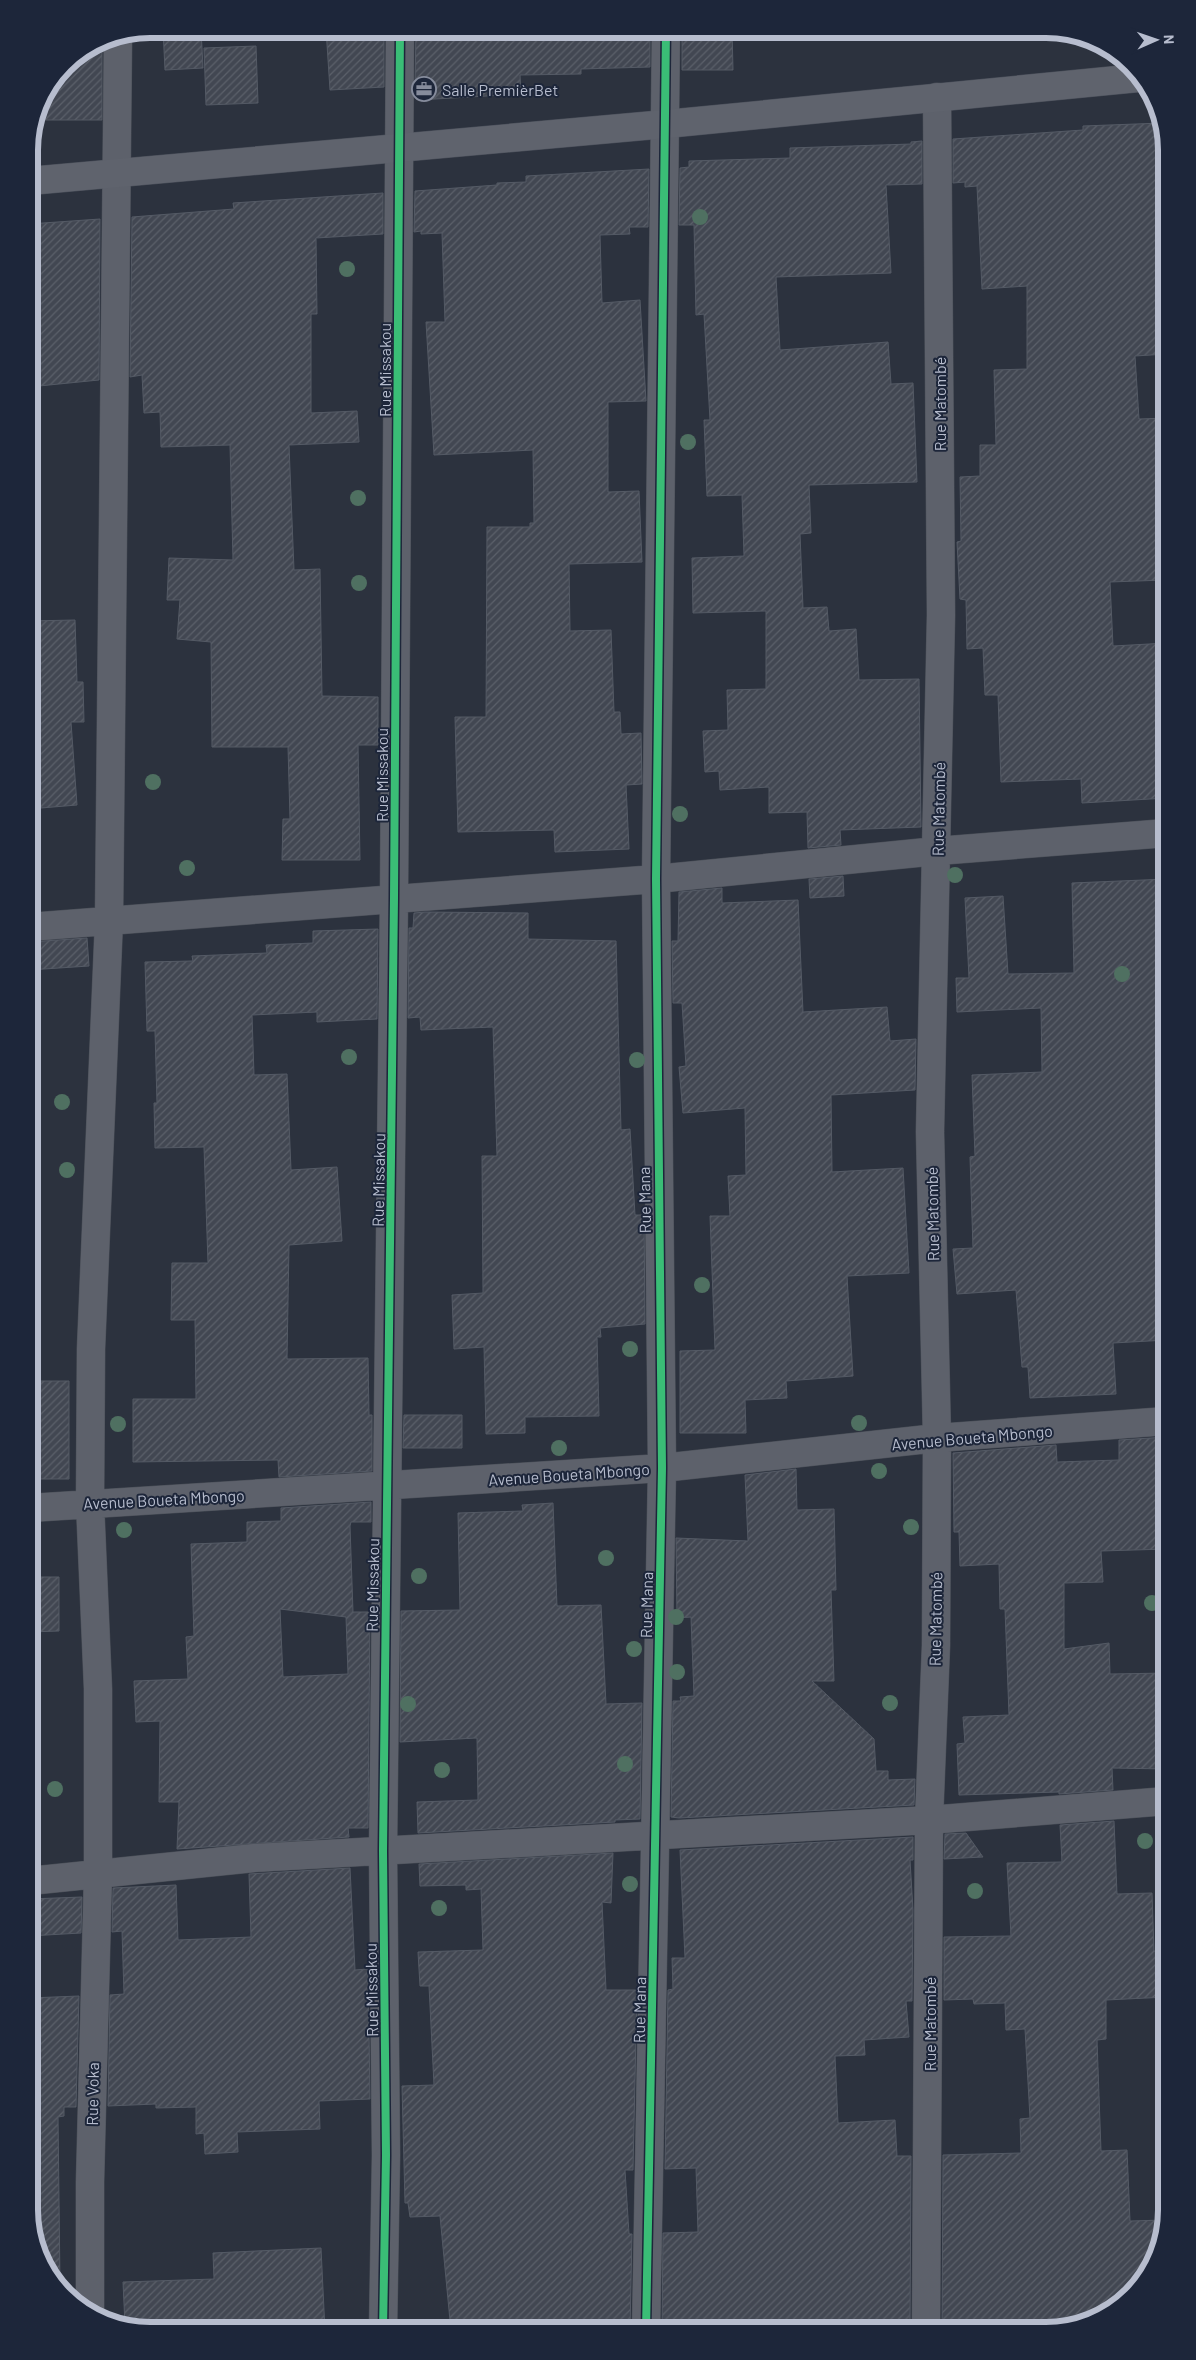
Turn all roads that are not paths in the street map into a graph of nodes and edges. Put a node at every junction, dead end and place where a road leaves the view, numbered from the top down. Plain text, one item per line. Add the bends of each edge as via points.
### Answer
1 (400, 38) edge
2 (666, 38) edge
3 (118, 42) edge
4 (1133, 78) edge
5 (937, 97) junction
6 (666, 124) junction
7 (400, 148) junction
8 (117, 172) junction
9 (38, 180) edge
10 (1158, 834) edge
11 (937, 851) junction
12 (656, 878) junction
13 (394, 898) junction
14 (109, 920) junction
15 (38, 926) edge
16 (1158, 1422) edge
17 (937, 1438) junction
18 (662, 1468) junction
19 (387, 1486) junction
20 (90, 1503) junction
21 (37, 1507) edge
22 (1158, 1802) edge
23 (929, 1820) junction
24 (656, 1836) junction
25 (383, 1851) junction
26 (98, 1874) junction
27 (37, 1880) edge
28 (90, 2306) edge
29 (383, 2322) edge
30 (646, 2322) edge
31 (926, 2322) edge

1 - 7 street, Rue Missakou
2 - 6 street, Rue Mana
3 - 8 street, Rue Voka
4 - 5 main road
5 - 6 main road
5 - 11 street, Rue Matombé via 941,615
6 - 7 main road
6 - 12 street, Rue Mana
7 - 8 main road
7 - 13 street, Rue Missakou
8 - 9 main road
8 - 14 street, Rue Voka
10 - 11 street
11 - 12 street
11 - 17 street, Rue Matombé via 930,1132
12 - 13 street
12 - 18 street, Rue Mana
13 - 14 street
13 - 19 street, Rue Missakou
14 - 15 street
14 - 20 street, Rue Voka via 91,1349
16 - 17 street, Avenue Boueta Mbongo
17 - 18 street, Avenue Boueta Mbongo
17 - 23 street, Rue Matombé via 936,1645
18 - 19 street, Avenue Boueta Mbongo
18 - 24 street, Rue Mana
19 - 20 street, Avenue Boueta Mbongo
19 - 25 street, Rue Missakou
20 - 21 street, Avenue Boueta Mbongo
20 - 26 street, Rue Voka via 98,1689
22 - 23 street
23 - 24 street
23 - 31 street, Rue Matombé
24 - 25 street
24 - 30 street, Rue Mana
25 - 26 street via 254,1858
25 - 29 street, Rue Missakou via 386,2154
26 - 27 street
26 - 28 street, Rue Voka

